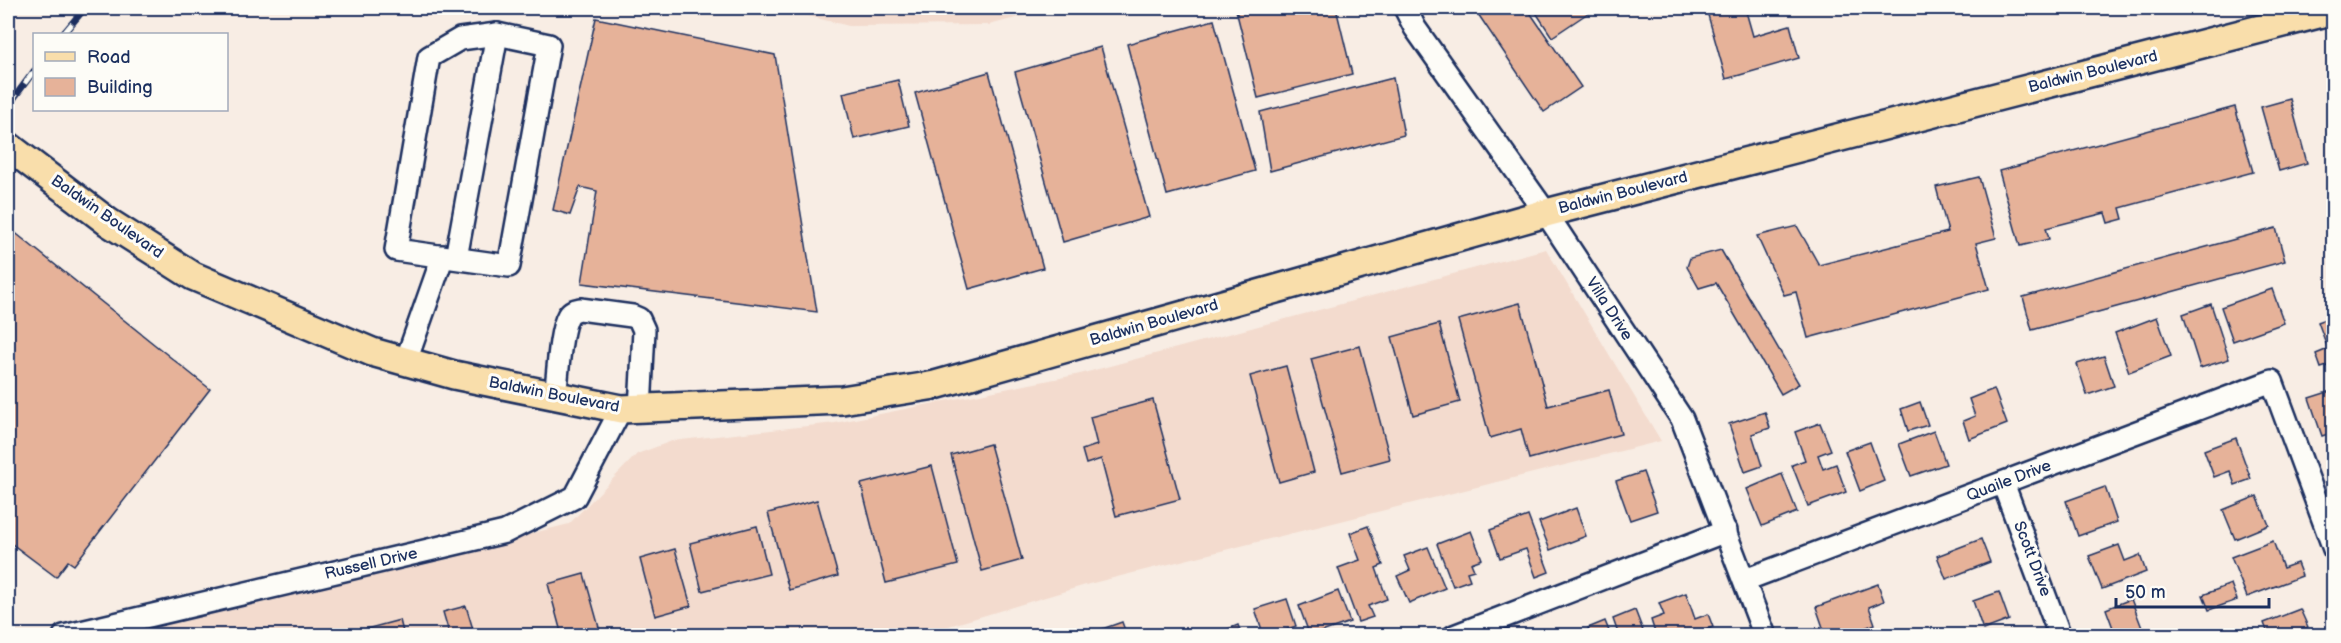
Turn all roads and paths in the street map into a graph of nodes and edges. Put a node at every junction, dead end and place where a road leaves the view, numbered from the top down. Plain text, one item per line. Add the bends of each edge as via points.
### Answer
1 (1405, 8) edge
2 (2334, 10) edge
3 (497, 34) junction
4 (8, 146) edge
5 (1546, 213) junction
6 (450, 257) junction
7 (406, 361) junction
8 (555, 397) junction
9 (631, 410) junction
10 (2003, 483) junction
11 (1726, 531) junction
12 (2334, 549) edge
13 (1745, 580) junction
14 (1463, 634) edge
15 (64, 636) edge
16 (1765, 636) edge
17 (2060, 636) edge

1 - 5 street, Villa Drive via 1415,28
2 - 5 main road, Baldwin Boulevard
3 - 6 street
3 - 6 street via 460,39 429,57 396,250
3 - 6 street via 549,45 509,266
4 - 7 main road, Baldwin Boulevard via 108,222 193,276 372,352
5 - 9 main road, Baldwin Boulevard via 935,385 842,400
5 - 11 street, Villa Drive via 1682,419
6 - 7 street
7 - 8 main road, Baldwin Boulevard
8 - 9 main road, Baldwin Boulevard
8 - 9 street via 564,330 572,310 632,316 639,319 644,330
9 - 15 street, Russell Drive via 575,497 505,532
10 - 12 street, Quaile Drive via 2272,381
10 - 13 street, Quaile Drive
10 - 17 street, Scott Drive
11 - 13 street, Villa Drive
11 - 14 street
13 - 16 street, Villa Drive

